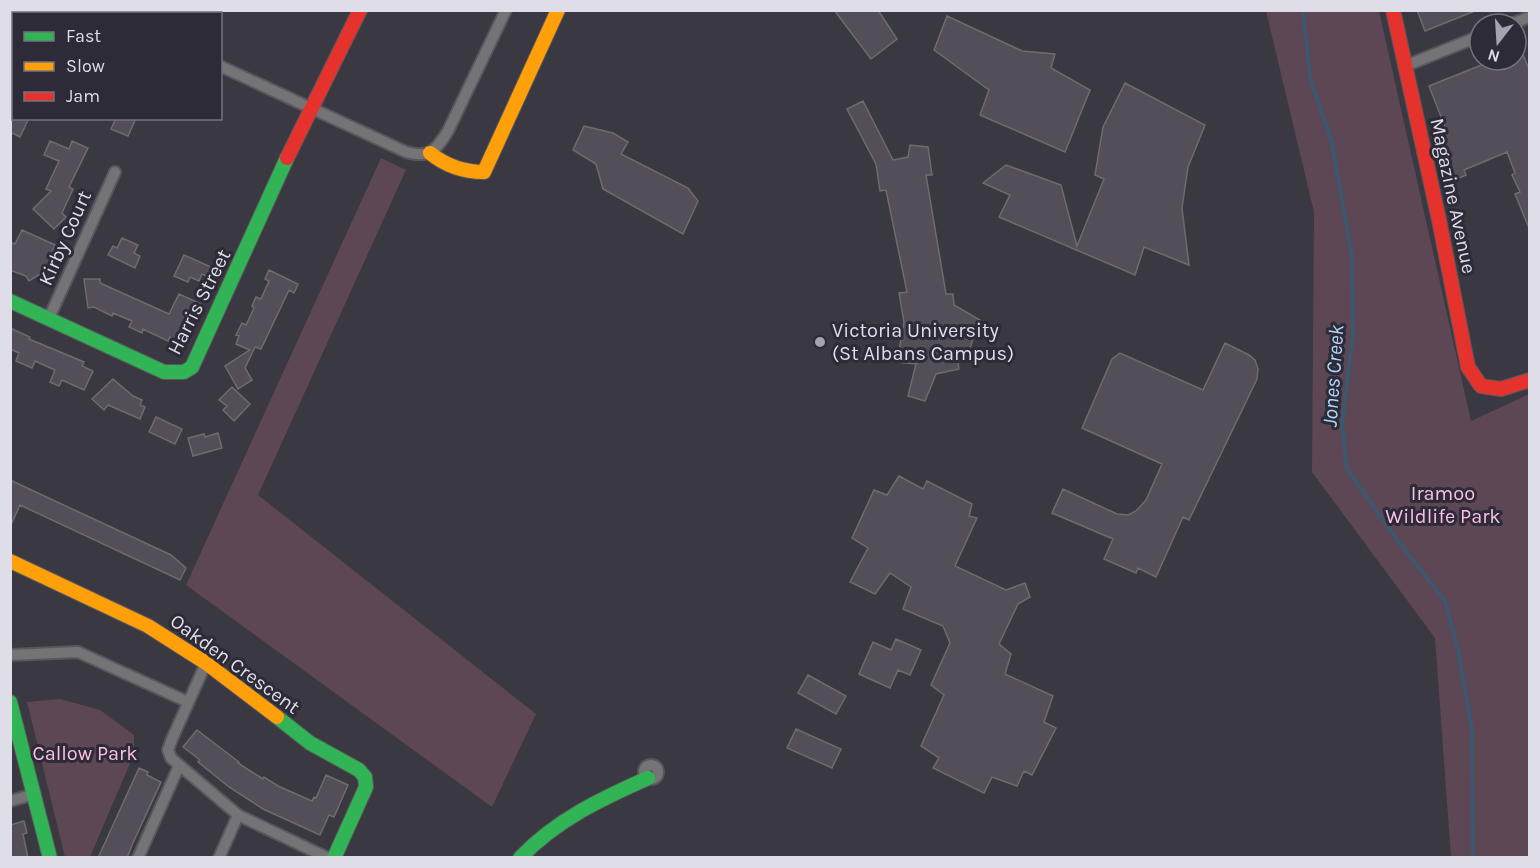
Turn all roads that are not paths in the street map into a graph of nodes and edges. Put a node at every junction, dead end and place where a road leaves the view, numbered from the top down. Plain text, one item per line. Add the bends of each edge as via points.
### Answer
1 (360, 10) edge
2 (506, 10) edge
3 (558, 10) edge
4 (1393, 10) edge
5 (1468, 41) edge
6 (1405, 66) junction
7 (222, 67) edge
8 (312, 109) junction
9 (430, 153) junction
10 (115, 172) dead end
11 (10, 301) edge
12 (49, 318) junction
13 (1530, 380) edge
14 (10, 561) edge
15 (10, 655) edge
16 (206, 663) junction
17 (10, 702) edge
18 (188, 702) junction
19 (179, 766) junction
20 (646, 775) dead end
21 (35, 794) junction
22 (10, 801) edge
23 (238, 815) junction
24 (50, 858) edge
25 (138, 858) edge
26 (219, 858) edge
27 (328, 858) edge
28 (334, 858) edge
29 (520, 858) edge

1 - 8 street
2 - 9 street via 448,131
3 - 9 street via 484,172 453,167
4 - 6 street, Magazine Avenue
5 - 6 street
6 - 13 street, Magazine Avenue via 1468,367 1481,386 1502,389
7 - 8 street
8 - 9 street via 406,152
8 - 12 street, Harris Street via 192,367 184,372 164,372
10 - 12 street, Kirby Court
11 - 12 street, Harris Street
14 - 16 street, Oakden Crescent via 148,626
15 - 18 street via 78,652
16 - 18 street
16 - 28 street, Oakden Crescent via 310,743 365,777 366,787
17 - 21 street
18 - 19 street via 168,750
19 - 23 street
19 - 25 street
20 - 29 street via 547,832
21 - 22 street
21 - 24 street
23 - 26 street
23 - 27 street

